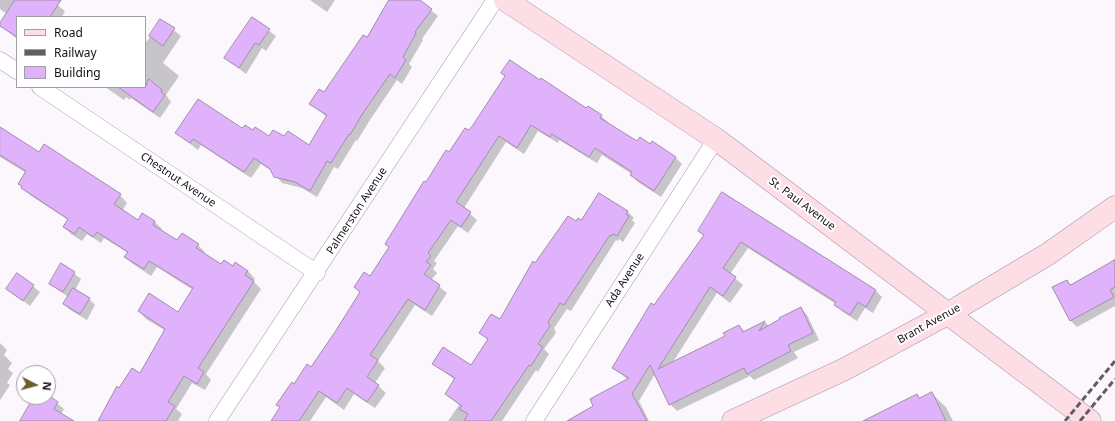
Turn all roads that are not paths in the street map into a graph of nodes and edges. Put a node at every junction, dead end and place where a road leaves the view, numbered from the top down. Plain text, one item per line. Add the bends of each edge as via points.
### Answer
1 (495, 0) edge
2 (505, 0) edge
3 (0, 60) edge
4 (16, 70) edge
5 (41, 88) edge
6 (716, 139) junction
7 (1115, 207) edge
8 (317, 273) junction
9 (949, 313) junction
10 (217, 421) edge
11 (534, 421) edge
12 (733, 421) edge
13 (1090, 421) edge

1 - 8 street, Palmerston Avenue
2 - 6 main road, St. Paul Avenue
3 - 4 street
5 - 8 street, Chestnut Avenue
6 - 9 main road, St. Paul Avenue
6 - 11 street, Ada Avenue
7 - 9 main road, Brant Avenue via 1048,254
8 - 10 street, Palmerston Avenue
9 - 12 main road, Brant Avenue via 845,369
9 - 13 main road, St. Paul Avenue

